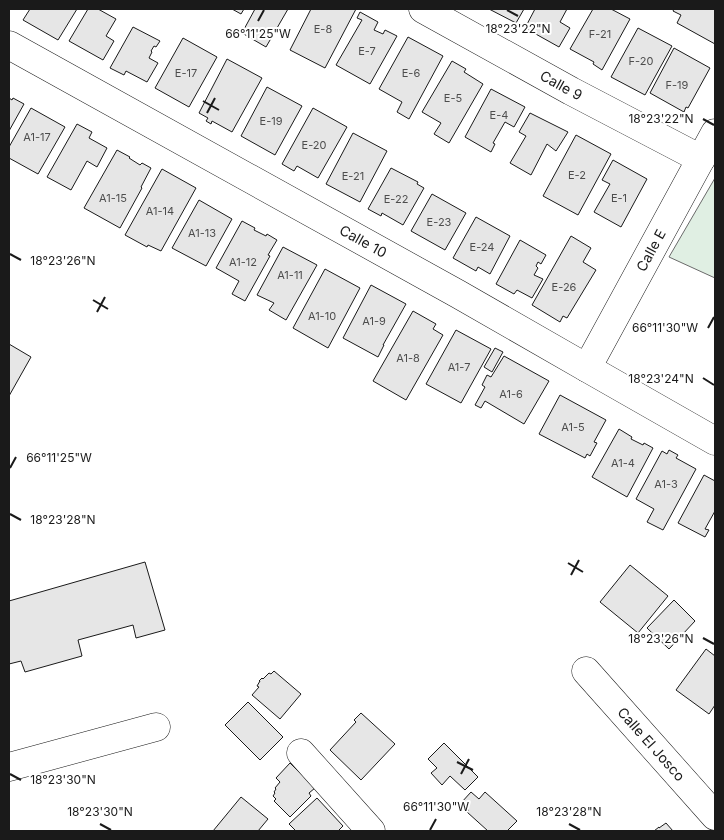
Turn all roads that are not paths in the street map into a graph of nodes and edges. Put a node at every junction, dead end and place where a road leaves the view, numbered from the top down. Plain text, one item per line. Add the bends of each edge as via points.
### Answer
1 (423, 9) edge
2 (9, 45) edge
3 (715, 133) edge
4 (701, 159) junction
5 (587, 368) junction
6 (715, 441) edge
7 (586, 671) dead end
8 (156, 727) dead end
9 (301, 753) dead end
10 (9, 767) edge
11 (715, 816) edge
12 (371, 831) edge

1 - 4 street, Calle 9
2 - 5 street, Calle 10
3 - 4 street, Calle E
4 - 5 street, Calle E
5 - 6 street, Calle 10
7 - 11 street, Calle El Josco
8 - 10 street
9 - 12 street

